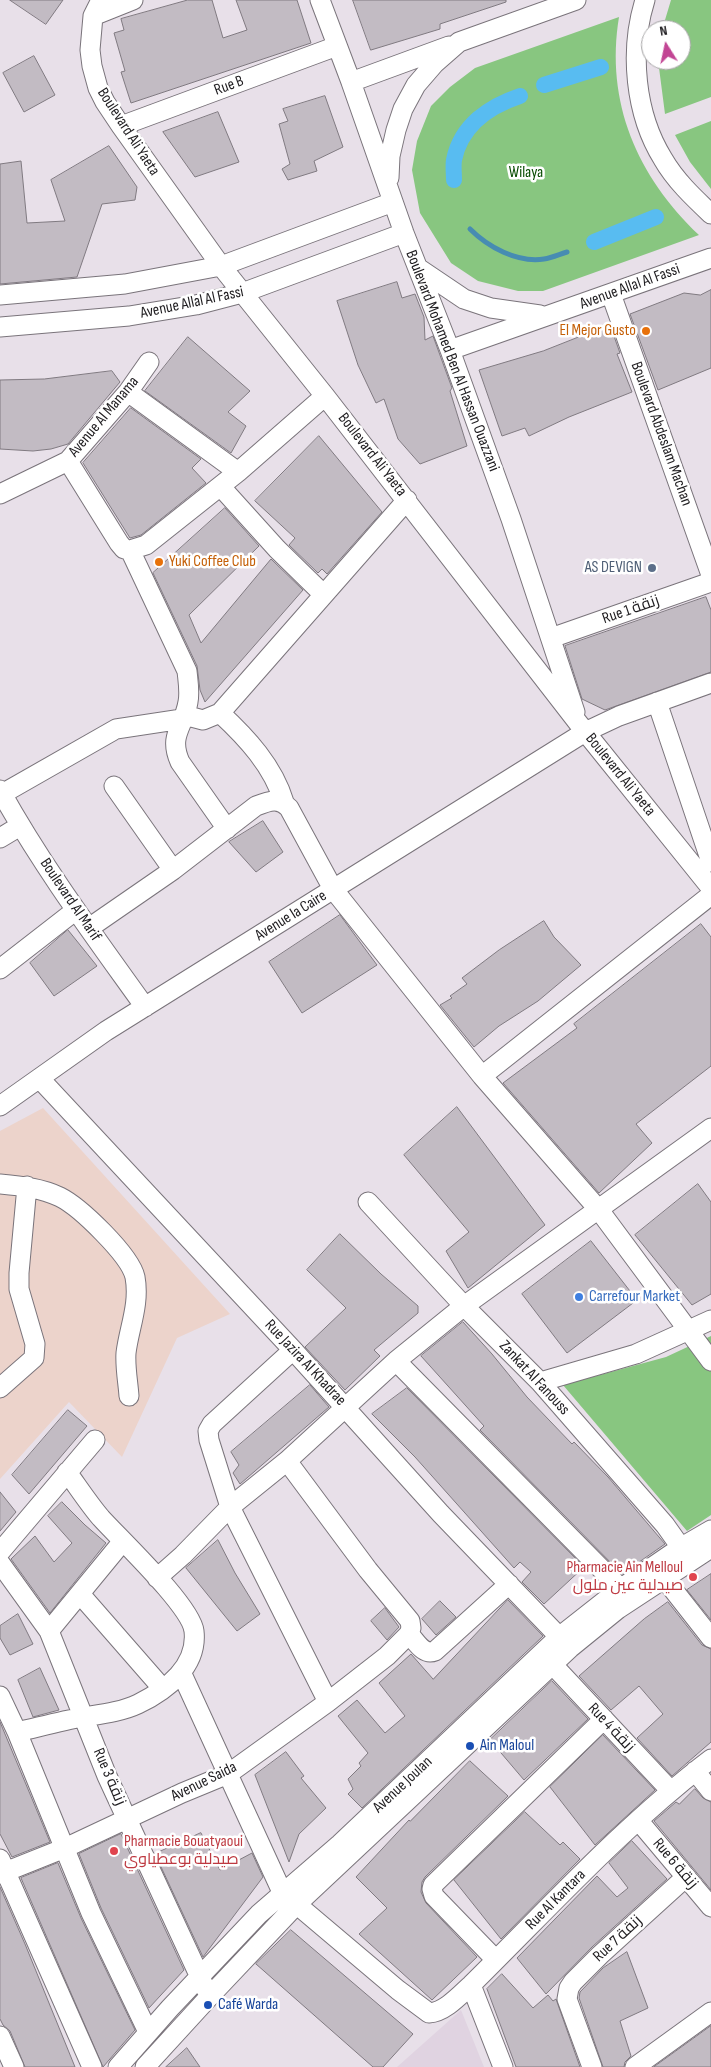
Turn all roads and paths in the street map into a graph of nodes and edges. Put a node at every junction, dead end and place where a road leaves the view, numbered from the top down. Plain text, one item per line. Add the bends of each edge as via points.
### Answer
1 (133, 0) edge
2 (320, 0) edge
3 (576, 0) edge
4 (645, 0) edge
5 (97, 8) edge
6 (460, 42) junction
7 (337, 46) junction
8 (351, 82) junction
9 (121, 126) junction
10 (391, 195) junction
11 (711, 214) edge
12 (404, 233) junction
13 (711, 258) edge
14 (221, 266) junction
15 (418, 268) junction
16 (242, 293) junction
17 (610, 294) junction
18 (0, 295) edge
19 (549, 315) junction
20 (0, 327) edge
21 (450, 350) junction
22 (149, 362) dead end
23 (128, 392) junction
24 (325, 396) junction
25 (68, 461) junction
26 (238, 472) junction
27 (221, 486) junction
28 (0, 494) edge
29 (407, 500) junction
30 (130, 550) junction
31 (711, 575) edge
32 (711, 582) edge
33 (323, 594) junction
34 (551, 638) junction
35 (711, 683) edge
36 (657, 702) junction
37 (220, 713) junction
38 (183, 717) junction
39 (582, 728) junction
40 (114, 786) dead end
41 (1, 792) edge
42 (284, 802) junction
43 (227, 829) junction
44 (6, 833) edge
45 (711, 862) edge
46 (173, 870) junction
47 (711, 888) edge
48 (333, 889) junction
49 (711, 895) edge
50 (76, 910) junction
51 (89, 928) junction
52 (0, 969) edge
53 (145, 1007) junction
54 (482, 1076) junction
55 (40, 1078) junction
56 (0, 1106) edge
57 (711, 1128) edge
58 (0, 1184) edge
59 (28, 1186) junction
60 (368, 1202) dead end
61 (598, 1210) junction
62 (464, 1306) junction
63 (711, 1320) edge
64 (688, 1331) junction
65 (293, 1350) junction
66 (396, 1361) junction
67 (711, 1361) edge
68 (540, 1382) junction
69 (0, 1388) edge
70 (129, 1396) dead end
71 (346, 1408) junction
72 (95, 1440) dead end
73 (287, 1461) junction
74 (67, 1472) junction
75 (230, 1507) junction
76 (711, 1530) edge
77 (123, 1541) junction
78 (711, 1548) edge
79 (0, 1552) edge
80 (686, 1554) junction
81 (0, 1563) edge
82 (157, 1578) junction
83 (664, 1578) junction
84 (509, 1584) junction
85 (80, 1594) junction
86 (626, 1594) junction
87 (49, 1631) junction
88 (409, 1634) junction
89 (711, 1638) edge
90 (564, 1643) junction
91 (552, 1664) junction
92 (181, 1672) junction
93 (163, 1689) junction
94 (0, 1696) edge
95 (328, 1702) junction
96 (84, 1717) junction
97 (604, 1720) junction
98 (9, 1723) edge
99 (711, 1759) edge
100 (695, 1771) junction
101 (228, 1774) junction
102 (671, 1791) junction
103 (711, 1791) edge
104 (126, 1820) junction
105 (638, 1820) junction
106 (64, 1848) junction
107 (2, 1868) edge
108 (686, 1877) junction
109 (282, 1892) junction
110 (297, 1904) junction
111 (711, 1907) edge
112 (496, 1960) junction
113 (199, 1978) junction
114 (471, 1985) junction
115 (210, 1996) junction
116 (711, 2012) edge
117 (148, 2032) junction
118 (0, 2036) edge
119 (14, 2067) edge
120 (92, 2067) edge
121 (118, 2067) edge
122 (145, 2067) edge
123 (503, 2067) edge
124 (592, 2067) edge
125 (635, 2067) edge

1 - 5 street
2 - 7 street, Boulevard Mohamed Ben Al Hassan Ouazzani
3 - 6 street
4 - 11 street via 637,35 637,78 650,133 674,175
5 - 9 street, Boulevard Ali Yaeta via 90,50 94,78
6 - 8 street
6 - 10 street via 416,85 404,109 390,156
7 - 8 street, Boulevard Mohamed Ben Al Hassan Ouazzani
7 - 9 street, Rue B
8 - 10 street, Boulevard Mohamed Ben Al Hassan Ouazzani
9 - 14 street, Boulevard Ali Yaeta
10 - 12 street, Boulevard Mohamed Ben Al Hassan Ouazzani
10 - 14 street, Avenue Allal Al Fassi
12 - 15 street, Boulevard Mohamed Ben Al Hassan Ouazzani
12 - 16 street, Avenue Allal Al Fassi
13 - 17 street, Avenue Allal Al Fassi
14 - 16 street, Boulevard Ali Yaeta
14 - 18 street, Avenue Allal Al Fassi via 126,284
15 - 19 street, Avenue Allal Al Fassi via 464,299 516,313
15 - 21 street, Boulevard Mohamed Ben Al Hassan Ouazzani
16 - 20 street, Avenue Allal Al Fassi via 196,305 129,316
16 - 24 street, Boulevard Ali Yaeta
17 - 19 street, Avenue Allal Al Fassi
17 - 31 street, Boulevard Abdeslam Machan
19 - 21 street, Avenue Allal Al Fassi
21 - 34 street, Boulevard Mohamed Ben Al Hassan Ouazzani
22 - 23 street, Avenue Al Manama
23 - 25 street, Avenue Al Manama
23 - 26 street
24 - 26 street
24 - 29 street, Boulevard Ali Yaeta
25 - 28 street, Avenue Al Manama
25 - 30 street via 119,544
26 - 27 street
27 - 30 street via 146,545
27 - 33 street via 266,538
29 - 33 street
29 - 39 street, Boulevard Ali Yaeta
30 - 38 street via 187,671 188,703
32 - 34 street, Rue 1 زنقة
33 - 37 street
34 - 39 street, Boulevard Mohamed Ben Al Hassan Ouazzani
35 - 36 street, Avenue la Caire
36 - 39 street, Avenue la Caire
36 - 45 street
37 - 38 street via 203,720
37 - 42 street via 252,746 278,783
38 - 41 street via 116,729
38 - 43 street via 175,737 176,753
39 - 47 street, Boulevard Ali Yaeta
39 - 48 street, Avenue la Caire
40 - 46 street
41 - 44 street, Boulevard Al Marif
42 - 43 street via 278,800 256,806
42 - 48 street
43 - 46 street
44 - 50 street, Boulevard Al Marif
46 - 51 street
48 - 53 street, Avenue la Caire
48 - 54 street
49 - 54 street
50 - 51 street, Boulevard Al Marif
50 - 52 street
51 - 53 street, Boulevard Al Marif
53 - 55 street, Avenue la Caire
54 - 61 street
55 - 56 street, Avenue la Caire
55 - 65 street, Rue Jazira Al Khadrae
57 - 61 street
58 - 59 street
59 - 69 street via 19,1289 36,1352 34,1358
59 - 70 street via 60,1198 96,1225 127,1261 135,1277 136,1309 126,1354
60 - 62 street, Zankat Al Fanouss
61 - 62 street
61 - 64 street
62 - 66 street
62 - 68 street, Zankat Al Fanouss
63 - 64 street
64 - 67 street
64 - 68 street via 636,1354
65 - 71 street, Rue Jazira Al Khadrae
65 - 75 street via 210,1427 209,1440
66 - 71 street
66 - 86 street
68 - 80 street, Zankat Al Fanouss via 665,1525
71 - 73 street
71 - 84 street, Rue Jazira Al Khadrae
72 - 74 street
73 - 75 street
73 - 88 street via 410,1621
74 - 77 street via 100,1517
74 - 79 street
75 - 82 street
75 - 95 street
76 - 80 street, Avenue Joulan
77 - 82 street
77 - 85 street
78 - 80 street, Avenue Joulan
80 - 83 street, Avenue Joulan
80 - 86 street, Avenue Joulan
81 - 87 street, Rue 3 زنقة
82 - 92 street via 184,1609 194,1630 192,1656
83 - 86 street, Avenue Joulan
83 - 89 street
84 - 88 street via 431,1653 424,1651
84 - 90 street, Rue Jazira Al Khadrae
85 - 87 street
85 - 93 street
86 - 90 street, Avenue Joulan
87 - 96 street, Rue 3 زنقة
88 - 95 street, Avenue Saida via 387,1656
90 - 91 street, Avenue Joulan
90 - 109 street, Avenue Joulan
91 - 97 street, Rue 4 زنقة
91 - 110 street, Avenue Joulan
92 - 93 street
92 - 101 street
93 - 96 street via 119,1711
94 - 98 street
95 - 101 street, Avenue Saida
96 - 98 street
96 - 104 street, Rue 3 زنقة
97 - 102 street, Rue 4 زنقة
97 - 112 street via 433,1885 434,1896
98 - 106 street
99 - 100 street, Rue Al Kantara
100 - 102 street, Rue Al Kantara
100 - 103 street
101 - 104 street, Avenue Saida
101 - 109 street
102 - 105 street, Rue Al Kantara
104 - 106 street, Avenue Saida
104 - 113 street, Rue 3 زنقة
105 - 108 street, Rue 6 زنقة
105 - 112 street, Rue Al Kantara
106 - 107 street, Avenue Saida
106 - 117 street
107 - 120 street
108 - 111 street, Rue 6 زنقة
108 - 124 street, Rue 7 زنقة via 573,1982 568,1993 571,2010
109 - 110 street
109 - 113 street, Avenue Joulan
110 - 114 street, Rue Al Kantara via 424,2010 432,2013 446,2007
110 - 115 street, Avenue Joulan
112 - 114 street, Rue Al Kantara
113 - 115 street, Rue 3 زنقة
113 - 117 street, Avenue Joulan
114 - 123 street
115 - 122 street, Avenue Joulan
116 - 125 street
117 - 121 street, Avenue Joulan
118 - 119 street

